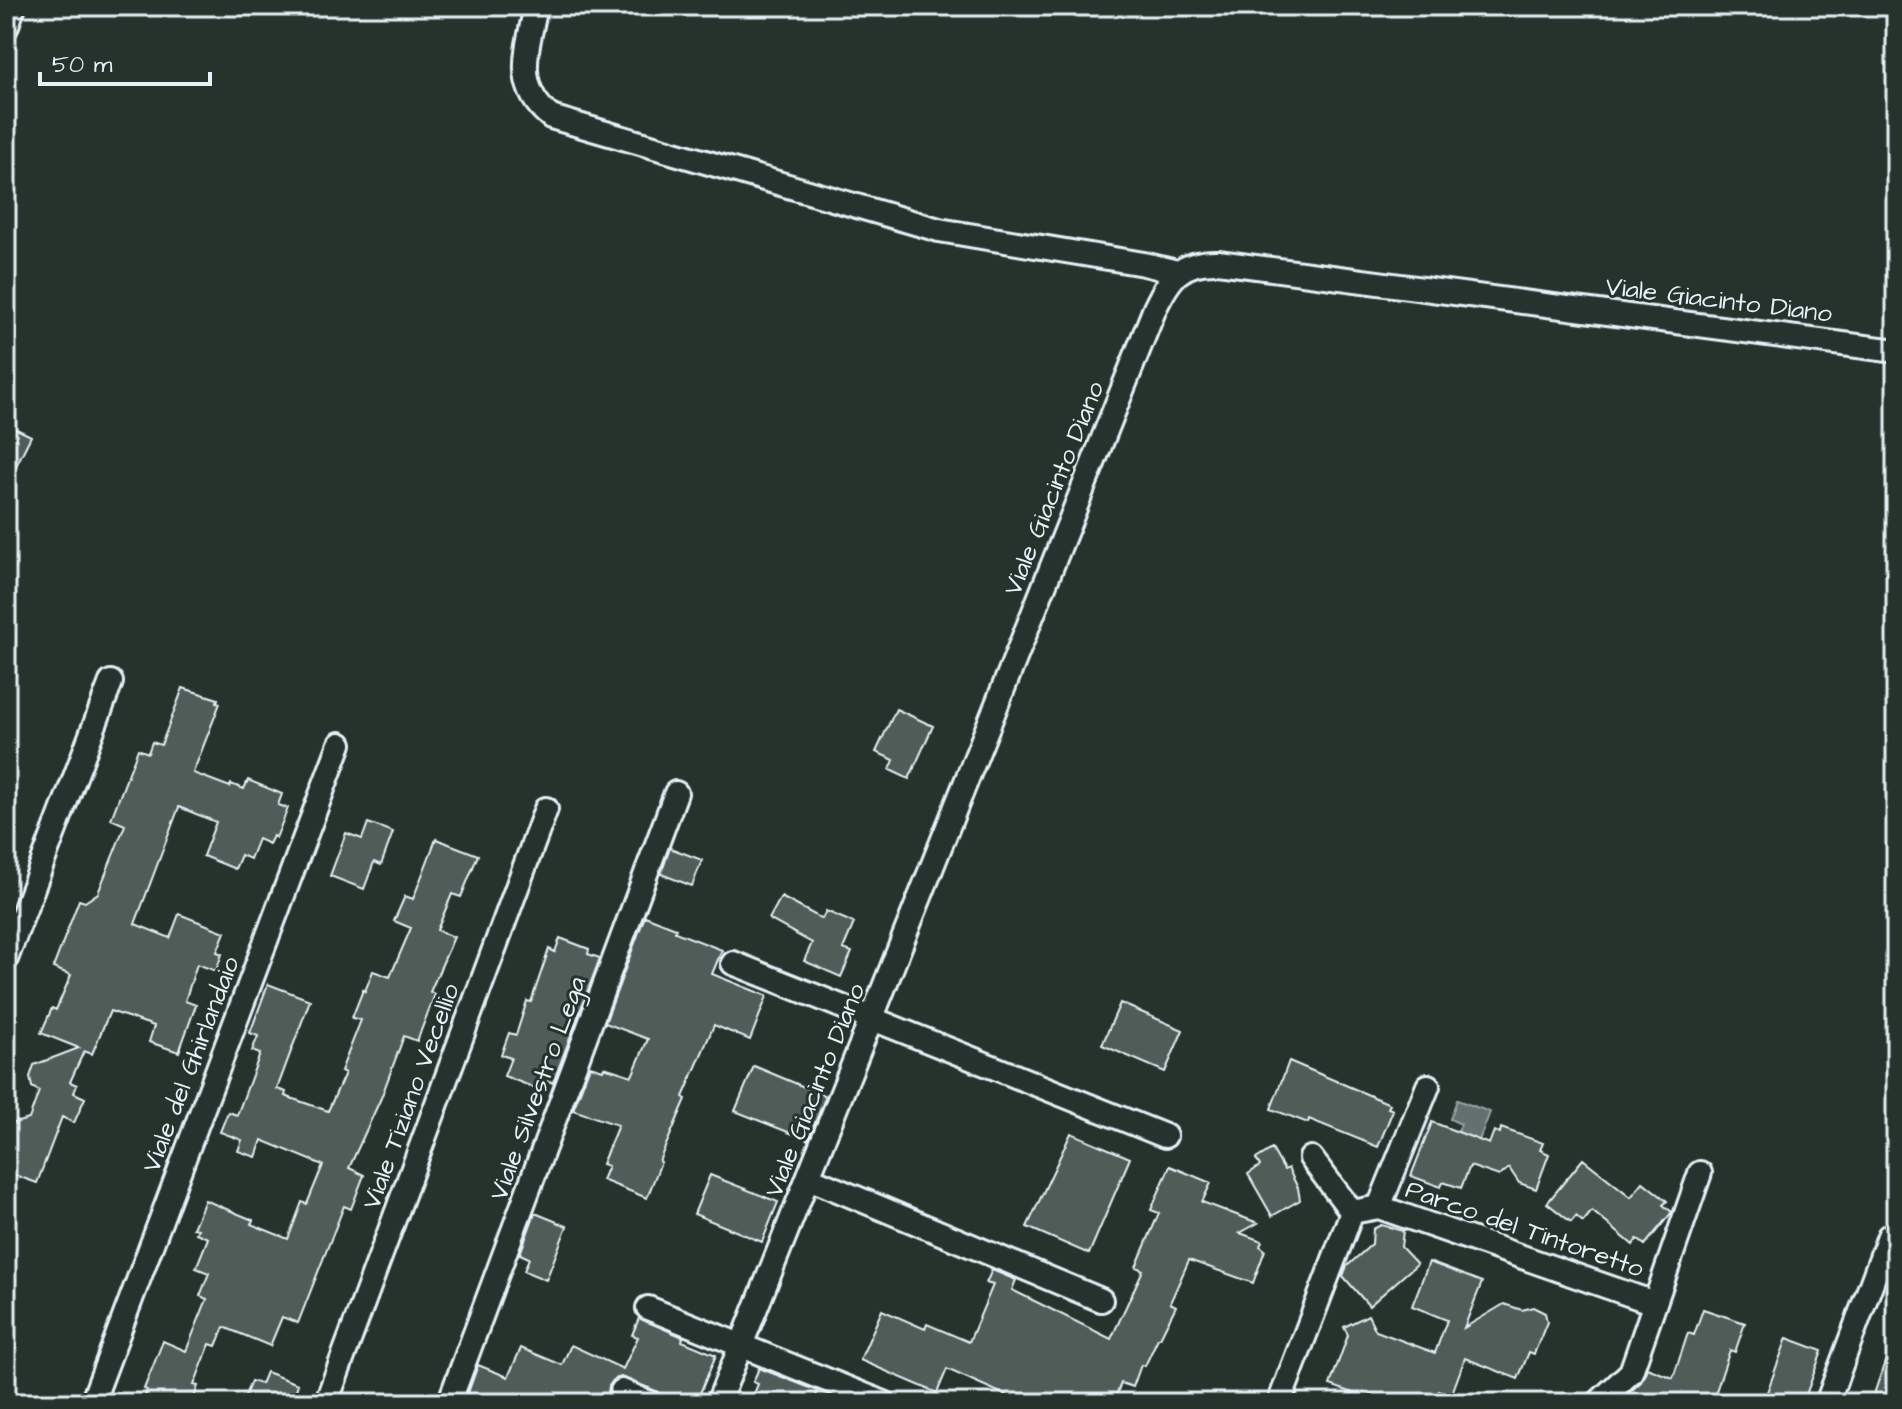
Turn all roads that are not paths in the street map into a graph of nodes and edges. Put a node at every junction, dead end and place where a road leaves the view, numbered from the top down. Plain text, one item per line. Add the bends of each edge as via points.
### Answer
1 (14, 6) edge
2 (536, 6) edge
3 (6, 28) edge
4 (1177, 272) junction
5 (1896, 351) edge
6 (111, 682) dead end
7 (340, 744) dead end
8 (676, 793) dead end
9 (546, 809) dead end
10 (6, 959) edge
11 (733, 963) dead end
12 (873, 1019) junction
13 (1428, 1086) dead end
14 (1165, 1136) dead end
15 (1311, 1158) dead end
16 (1700, 1173) dead end
17 (809, 1178) junction
18 (1379, 1207) junction
19 (1352, 1212) junction
20 (1889, 1236) dead end
21 (1101, 1300) dead end
22 (1654, 1303) junction
23 (648, 1308) dead end
24 (741, 1344) junction
25 (622, 1391) dead end
26 (92, 1403) edge
27 (326, 1403) edge
28 (449, 1403) edge
29 (650, 1403) edge
30 (718, 1403) edge
31 (884, 1403) edge
32 (1279, 1403) edge
33 (1598, 1403) edge
34 (1827, 1403) edge

1 - 3 street
2 - 4 street via 526,76 532,99 551,117 939,230
4 - 5 street, Viale Giacinto Diano via 1218,262
4 - 12 street, Viale Giacinto Diano via 1155,308
6 - 10 street
7 - 26 street, Viale del Ghirlandaio
8 - 28 street, Viale Silvestro Lega
9 - 27 street, Viale Tiziano Vecellio
11 - 12 street
12 - 14 street
12 - 17 street, Viale Giacinto Diano
13 - 18 street, Parco del Tintoretto
15 - 19 street
16 - 22 street, Parco del Tintoretto
17 - 21 street
17 - 24 street, Viale Giacinto Diano
18 - 19 street, Parco del Tintoretto
18 - 22 street, Parco del Tintoretto
19 - 32 street
20 - 34 street
22 - 33 street, Parco del Tintoretto via 1631,1372
23 - 24 street
24 - 30 street, Viale Giacinto Diano
24 - 31 street
25 - 29 street

